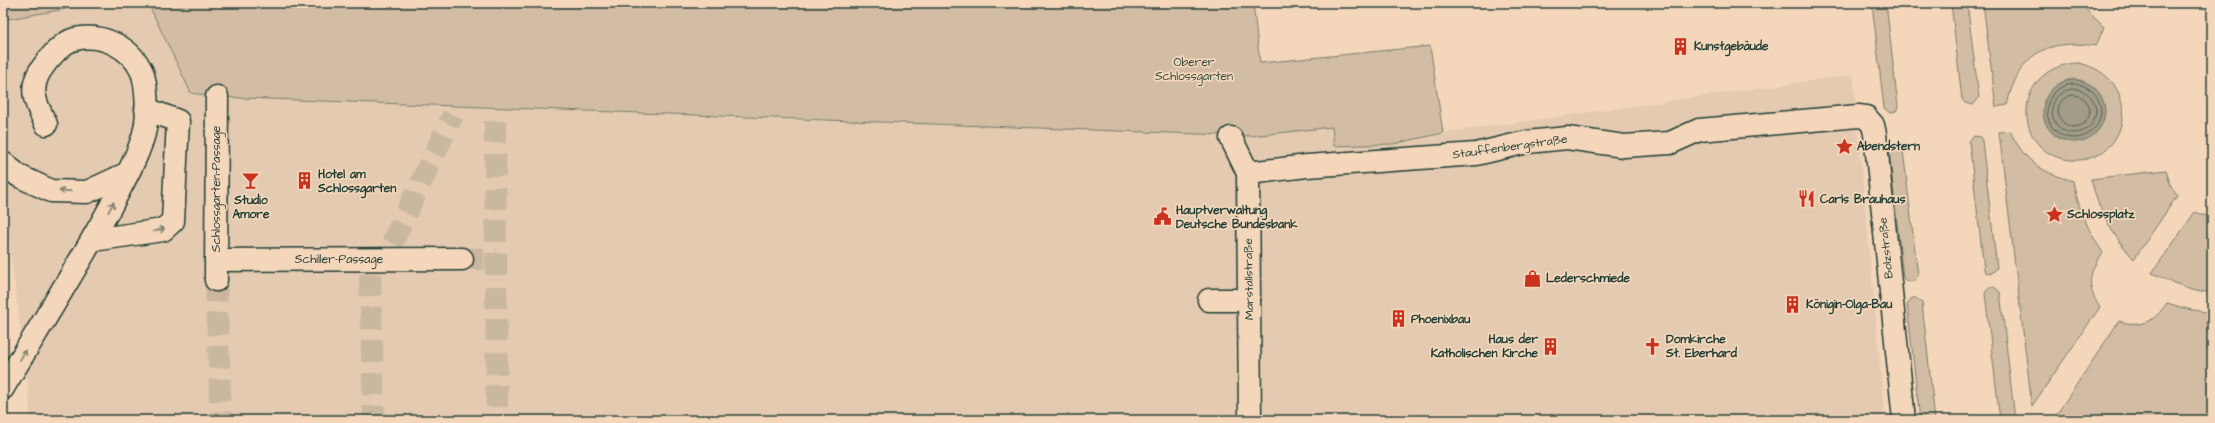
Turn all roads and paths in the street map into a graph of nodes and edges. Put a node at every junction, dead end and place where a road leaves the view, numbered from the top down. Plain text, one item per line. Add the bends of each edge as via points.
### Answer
1 (217, 97) dead end
2 (146, 109) junction
3 (46, 124) dead end
4 (1873, 125) joint
5 (1231, 138) dead end
6 (3, 163) edge
7 (128, 173) junction
8 (1248, 173) junction
9 (93, 240) junction
10 (462, 259) tunnel mouth
11 (216, 270) joint
12 (1209, 300) dead end
13 (1249, 300) junction
14 (3, 388) edge
15 (1250, 420) edge
16 (1904, 420) edge

1 - 11 street, Schlossgarten-Passage
2 - 3 street via 142,73 126,50 102,38 74,39 49,56 37,76 33,98
2 - 7 street via 145,130
9 -> 2 street via 163,230 173,221 178,121
4 - 8 street, Stauffenbergstraße via 1866,117 1858,116 1699,130 1670,143 1624,146 1567,138 1526,142 1476,154 1307,166
4 - 16 street, Bolzstraße
5 - 8 street
7 -> 6 street via 87,192 51,191 19,176
9 -> 7 street
8 - 13 street, Marstallstraße
14 -> 9 street
10 - 11 street, Schiller-Passage via 379,259
12 - 13 street
13 - 15 street, Marstallstraße

